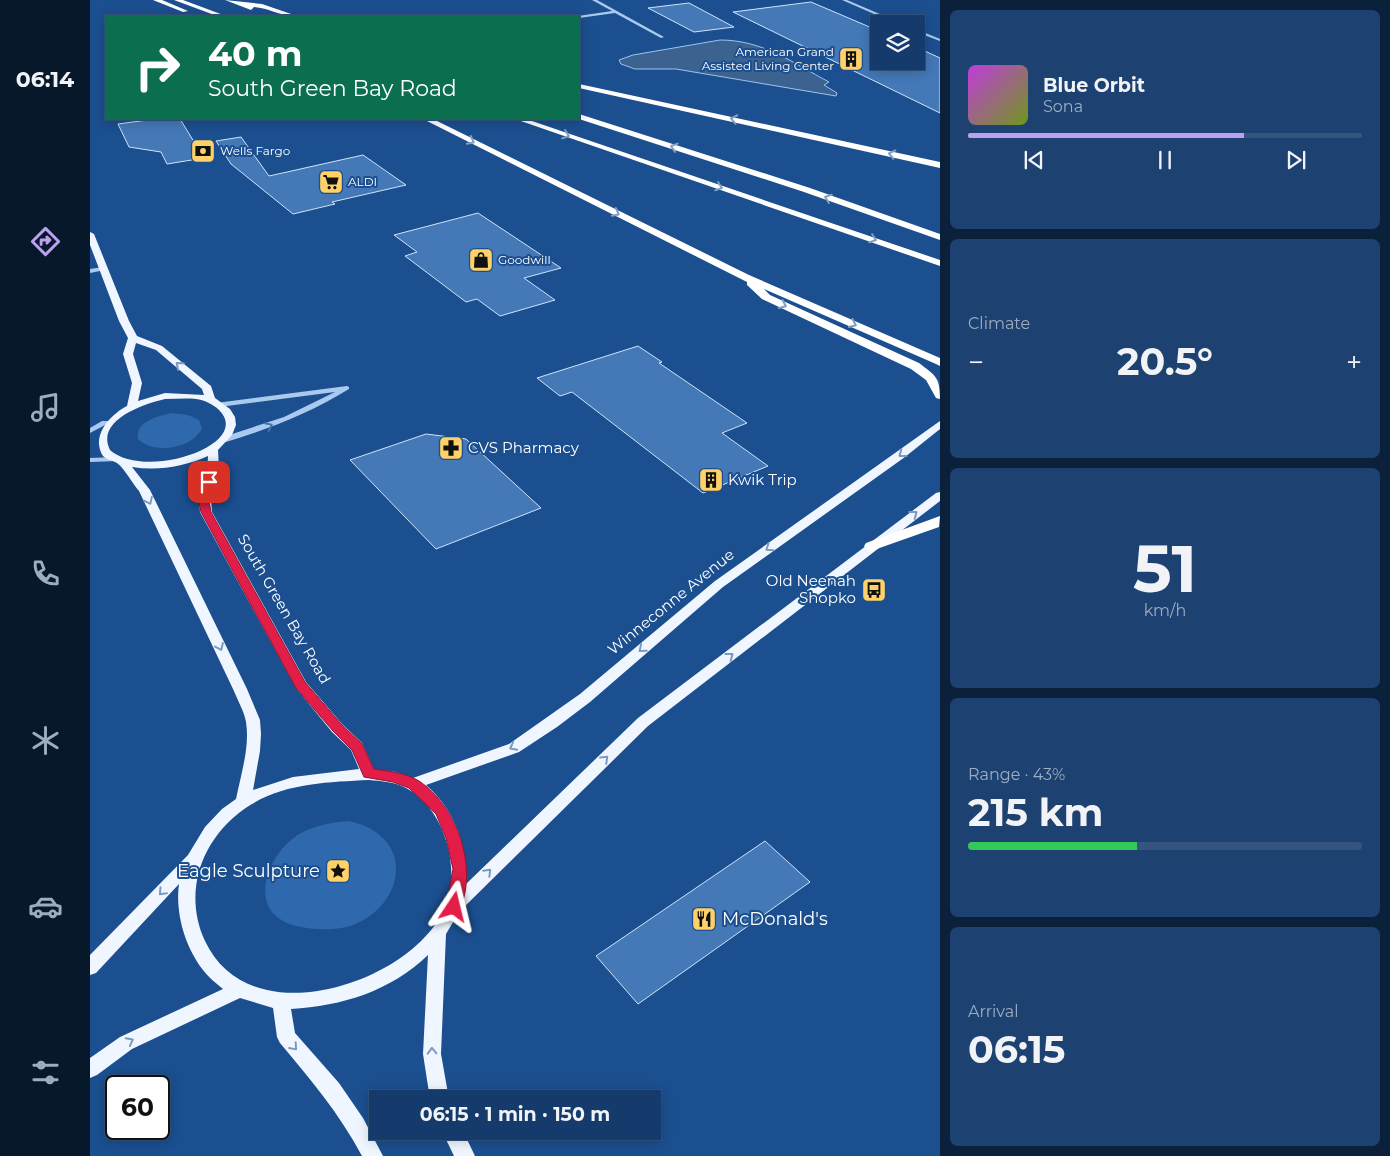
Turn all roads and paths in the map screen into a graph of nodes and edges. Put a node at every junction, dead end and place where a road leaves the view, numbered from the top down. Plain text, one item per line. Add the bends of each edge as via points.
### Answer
1 (156, 0) edge
2 (177, 0) edge
3 (228, 0) edge
4 (594, 0) edge
5 (844, 0) edge
6 (243, 5) junction
7 (616, 12) junction
8 (190, 13) dead end
9 (220, 15) edge
10 (273, 15) edge
11 (291, 15) edge
12 (880, 15) edge
13 (580, 17) edge
14 (925, 34) edge
15 (662, 37) dead end
16 (940, 40) edge
17 (580, 86) edge
18 (580, 116) edge
19 (429, 120) edge
20 (523, 120) edge
21 (940, 165) edge
22 (90, 234) edge
23 (940, 237) edge
24 (940, 263) edge
25 (103, 269) junction
26 (90, 271) edge
27 (745, 276) junction
28 (133, 338) junction
29 (940, 362) edge
30 (940, 396) edge
31 (215, 402) junction
32 (132, 405) junction
33 (105, 423) junction
34 (940, 424) edge
35 (90, 431) edge
36 (218, 445) junction
37 (90, 460) edge
38 (118, 460) junction
39 (940, 495) edge
40 (940, 520) edge
41 (871, 546) junction
42 (369, 774) junction
43 (414, 784) junction
44 (243, 801) junction
45 (195, 856) junction
46 (454, 907) junction
47 (438, 932) junction
48 (90, 967) edge
49 (239, 990) junction
50 (281, 1002) junction
51 (90, 1069) edge
52 (438, 1090) edge
53 (456, 1140) edge
54 (373, 1156) edge
55 (464, 1156) edge

1 - 8 highway
2 - 9 highway
3 - 6 highway
4 - 7 street
5 - 12 street
6 - 10 highway
6 - 11 highway via 262,6
7 - 13 street
7 - 15 street
14 - 16 street
21 -> 17 highway
23 -> 18 highway
19 -> 27 highway
20 -> 24 highway
22 - 25 main road
25 - 26 street
25 - 28 main road
27 -> 29 highway
27 -> 30 highway via 766,297 915,366 931,378
31 -> 28 main road via 207,388 159,348
28 - 32 main road via 128,354 137,383
31 - 32 main road via 196,396 165,396
31 - 36 main road, South Green Bay Road via 231,419 230,429
36 -> 31 street via 262,430 347,388
32 - 33 main road
33 - 35 street
33 - 38 main road via 100,445
34 -> 43 main road, Winneconne Avenue via 719,584 585,698 552,722 514,748
36 - 38 main road via 194,458 159,466
36 - 42 main road, South Green Bay Road via 206,490 206,512 301,685 337,728 358,747
37 - 38 street
38 -> 44 main road via 144,490 253,720 253,751
41 -> 39 main road
40 - 41 highway
46 -> 41 main road via 643,722
42 - 43 main road via 395,777
42 - 44 main road via 286,782
43 - 46 main road via 442,811 454,838 460,869
44 - 45 main road via 207,835
45 -> 48 main road
45 - 49 main road via 187,881 186,906 192,931 209,965
46 - 47 main road
47 - 50 main road via 409,963 369,986
52 -> 47 main road via 432,1054
49 - 50 main road
51 -> 49 main road via 126,1043
50 -> 54 main road via 286,1037 332,1090
53 - 55 main road

